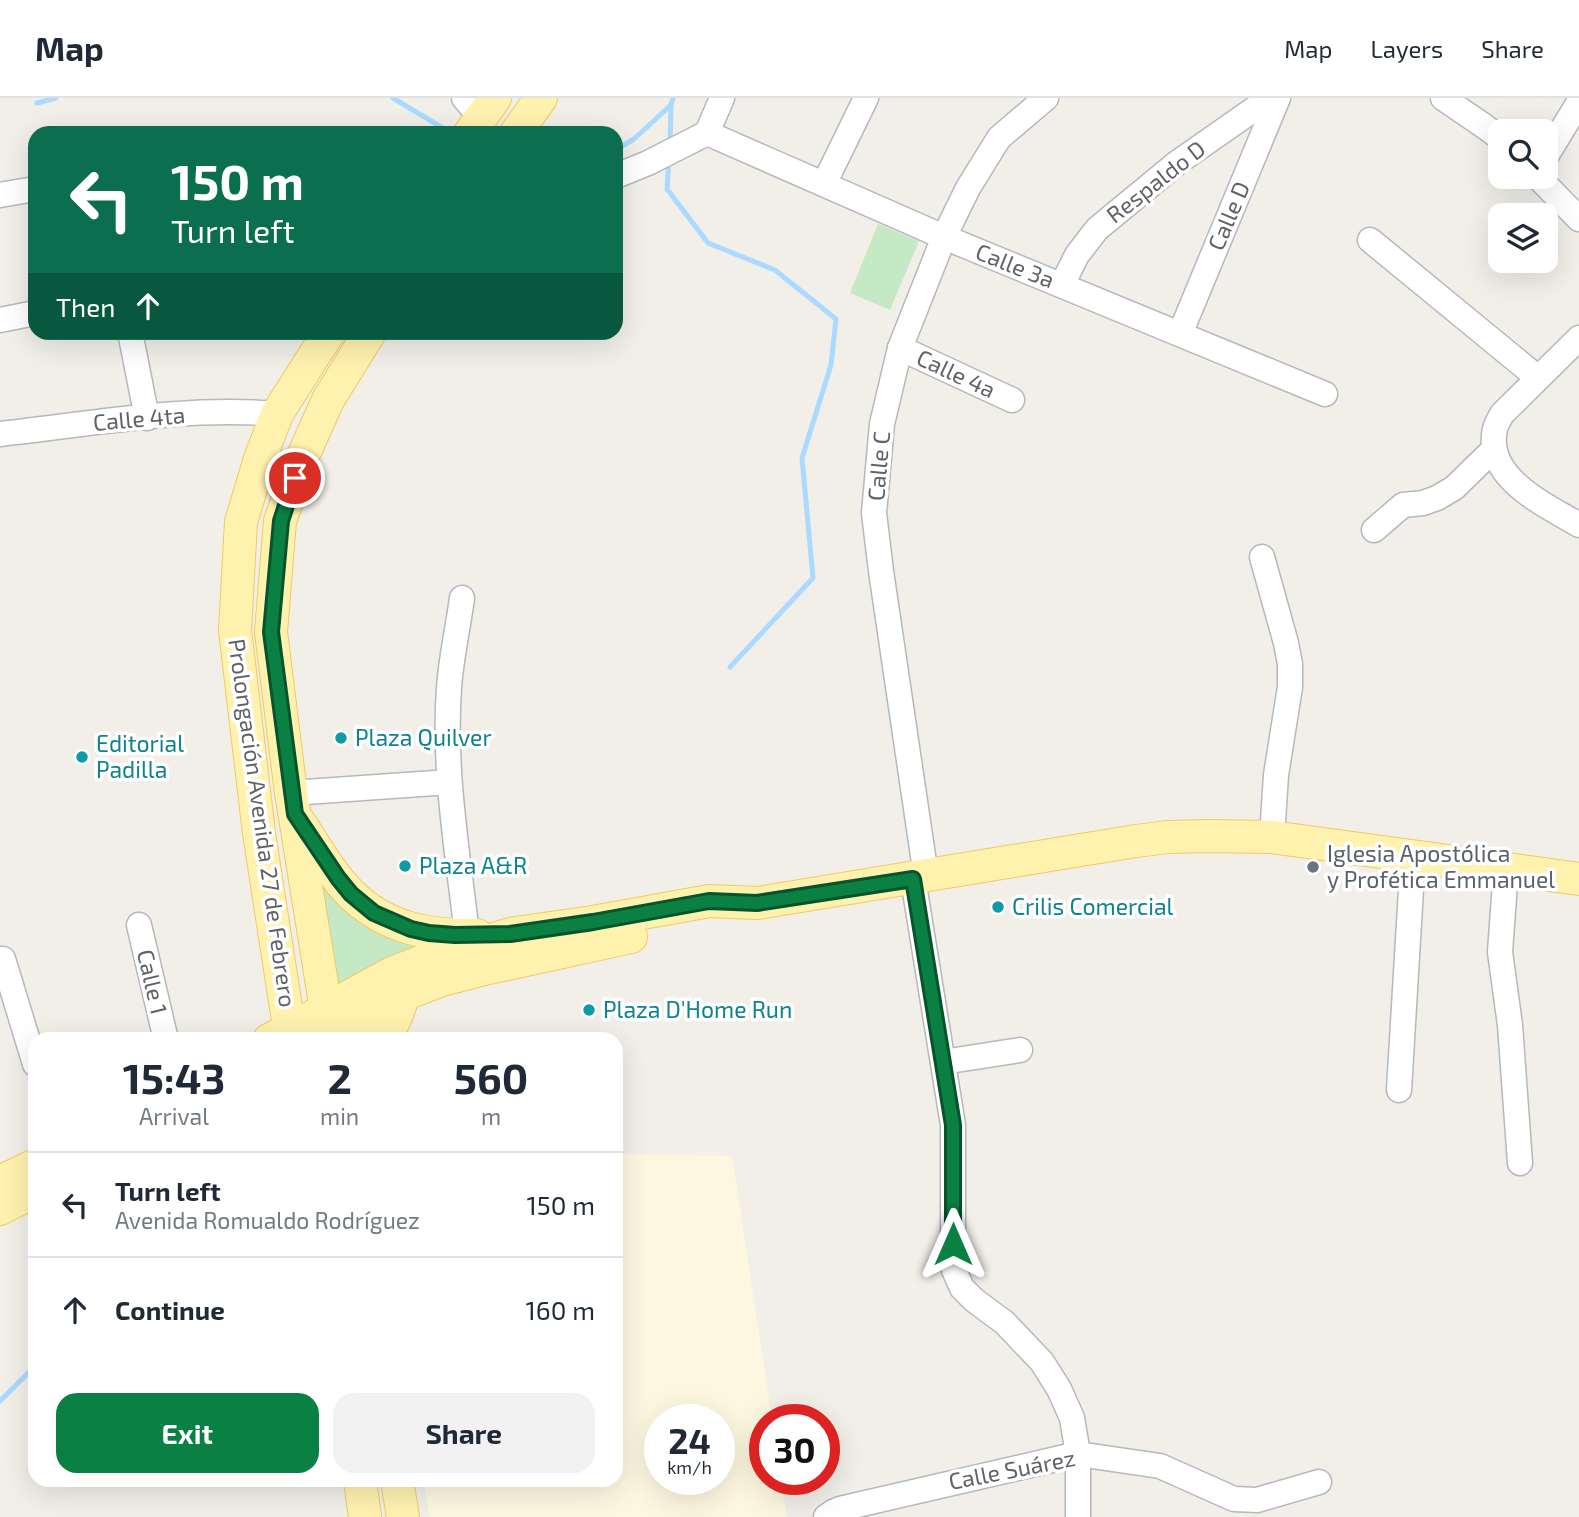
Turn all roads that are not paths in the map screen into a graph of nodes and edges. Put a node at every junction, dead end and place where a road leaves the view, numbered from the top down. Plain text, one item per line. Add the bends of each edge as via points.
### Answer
1 (541, 98) edge
2 (722, 98) edge
3 (866, 98) edge
4 (1046, 98) edge
5 (1270, 98) edge
6 (1278, 98) edge
7 (1443, 98) edge
8 (1579, 102) edge
9 (521, 126) edge
10 (1488, 129) edge
11 (1558, 137) edge
12 (699, 138) junction
13 (623, 173) edge
14 (824, 184) junction
15 (1550, 189) edge
16 (28, 190) edge
17 (0, 195) edge
18 (1579, 219) edge
19 (944, 237) junction
20 (1370, 240) dead end
21 (1062, 285) junction
22 (28, 314) edge
23 (0, 320) edge
24 (1180, 334) junction
25 (1579, 338) edge
26 (132, 340) edge
27 (323, 340) edge
28 (365, 340) edge
29 (900, 348) junction
30 (1538, 378) junction
31 (1325, 394) dead end
32 (1012, 400) dead end
33 (277, 414) junction
34 (147, 418) junction
35 (0, 434) edge
36 (1494, 449) junction
37 (1579, 525) edge
38 (1374, 530) dead end
39 (1262, 557) dead end
40 (462, 598) dead end
41 (449, 782) junction
42 (293, 804) junction
43 (1272, 837) junction
44 (1413, 856) junction
45 (1506, 869) junction
46 (920, 877) junction
47 (1579, 879) edge
48 (757, 903) junction
49 (139, 925) dead end
50 (510, 934) junction
51 (467, 935) junction
52 (276, 943) junction
53 (1, 959) edge
54 (403, 996) junction
55 (328, 1031) edge
56 (164, 1032) edge
57 (253, 1032) edge
58 (283, 1032) edge
59 (388, 1032) edge
60 (28, 1042) edge
61 (1020, 1049) dead end
62 (943, 1062) junction
63 (1399, 1090) dead end
64 (1520, 1163) dead end
65 (28, 1168) edge
66 (0, 1182) edge
67 (28, 1195) edge
68 (0, 1209) edge
69 (1078, 1454) junction
70 (1319, 1482) dead end
71 (361, 1487) edge
72 (398, 1487) edge
73 (365, 1517) edge
74 (403, 1517) edge
75 (826, 1517) edge
76 (1078, 1517) edge

1 - 9 main road
2 - 12 street
3 - 14 street
4 - 19 street, Calle C via 999,138
5 - 21 street, Respaldo D via 1177,163 1097,229
6 - 24 street, Calle D
7 - 10 street
8 - 11 street
12 - 13 street
12 - 14 street, Calle 3a
14 - 19 street, Calle 3a
15 - 18 street
16 - 17 street
19 - 21 street, Calle 3a
19 - 29 street, Calle C
20 - 30 street
21 - 24 street, Calle 3a
22 - 23 street
24 - 31 street, Calle 3a
25 - 30 street
26 - 34 street
27 - 33 main road, Prolongación Avenida 27 de Febrero
28 - 42 main road, Prolongación Avenida 27 de Febrero via 328,400 281,521 271,632
29 - 32 street, Calle 4a
29 - 46 street, Calle C via 882,425 874,513
30 - 36 street via 1502,414 1495,428
33 - 34 street, Calle 4ta
33 - 52 main road, Prolongación Avenida 27 de Febrero via 241,522 235,637
34 - 35 street, Calle 4ta
36 - 37 street via 1502,470 1524,491
36 - 38 street via 1454,488 1423,503 1403,505
39 - 43 street via 1290,664
40 - 41 street via 449,688
41 - 42 street
41 - 51 street
42 - 51 main road via 338,878 374,913 411,929
42 - 55 main road, Prolongación Avenida 27 de Febrero
43 - 44 main road
43 - 46 main road via 1168,837
44 - 45 main road
44 - 63 street
45 - 47 main road
45 - 64 street via 1500,952
46 - 48 main road
46 - 62 street, Calle C
48 - 50 main road via 709,901
48 - 54 main road via 714,921 484,969
49 - 56 street, Calle 1
50 - 51 main road
50 - 55 main road via 392,973
52 - 57 main road via 270,997
52 - 58 main road, Prolongación Avenida 27 de Febrero
53 - 60 street
54 - 55 main road
54 - 59 main road
61 - 62 street
62 - 69 street, Calle C via 953,1125 954,1270 962,1288 1005,1323 1042,1362 1072,1418
65 - 66 main road
67 - 68 main road
69 - 70 street, Calle Suárez via 1160,1466 1234,1499 1257,1500
69 - 75 street, Calle Suárez via 840,1509
69 - 76 street, Calle C
71 - 73 main road
72 - 74 main road

